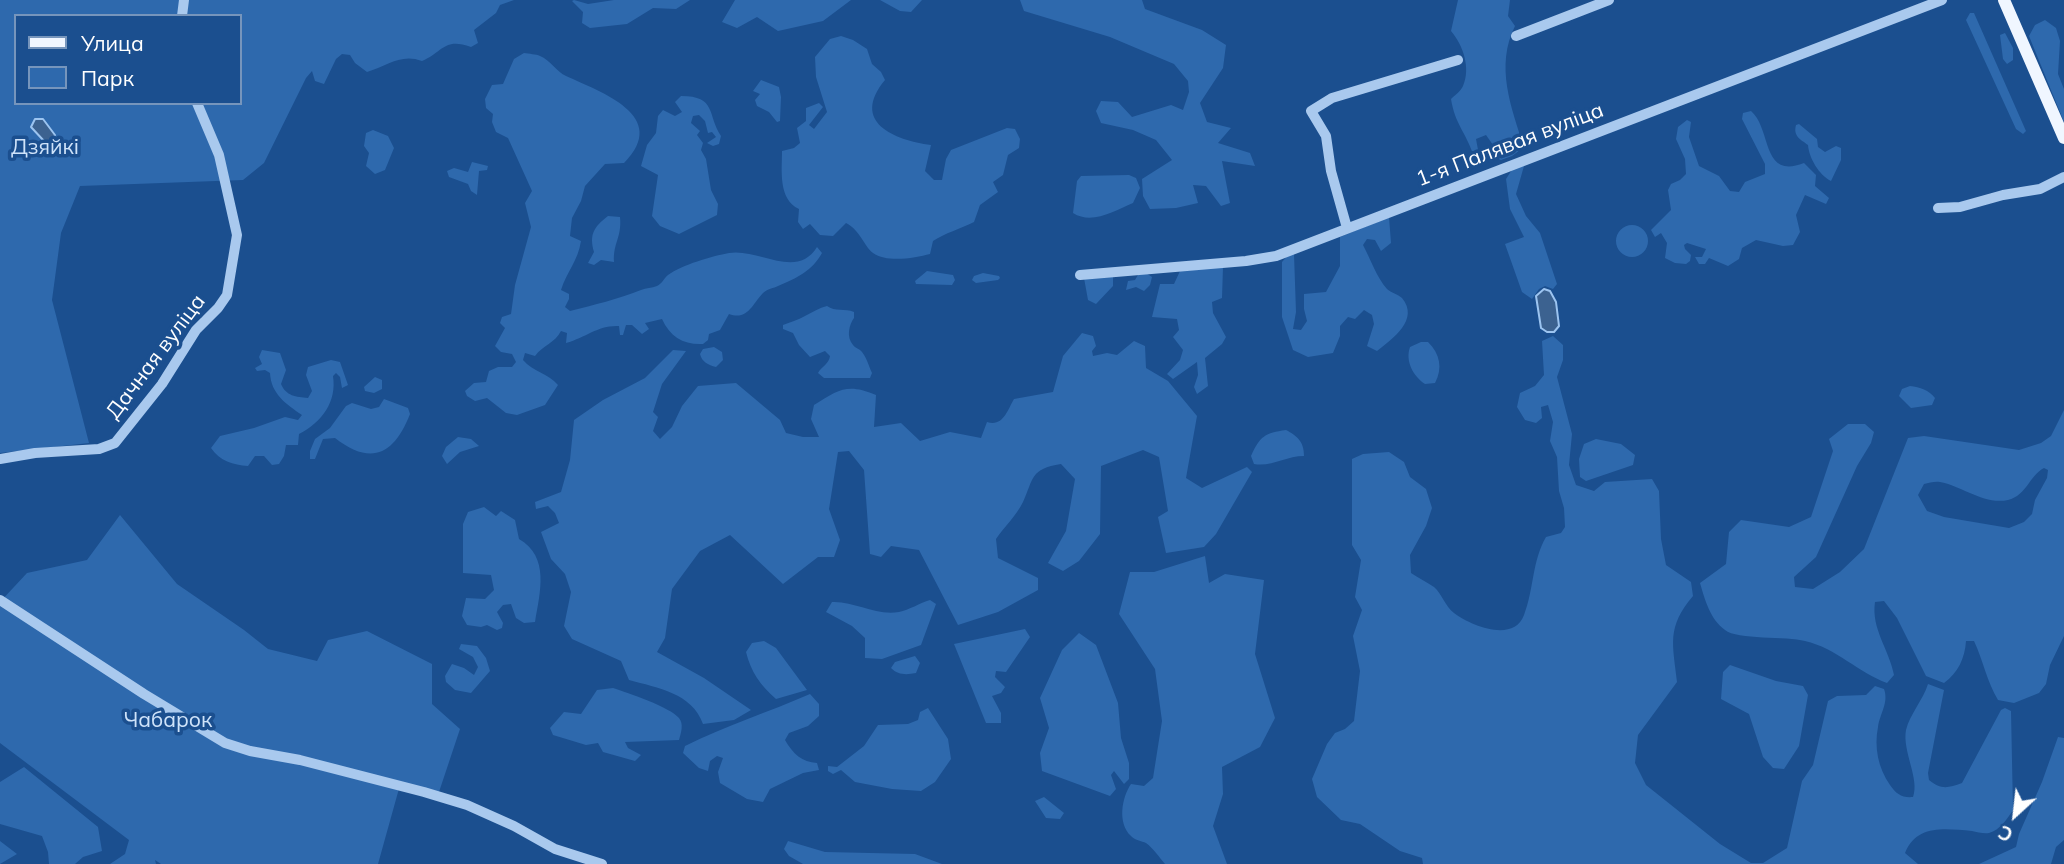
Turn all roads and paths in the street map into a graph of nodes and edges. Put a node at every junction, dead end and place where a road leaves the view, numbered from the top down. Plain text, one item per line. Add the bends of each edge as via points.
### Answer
1 (1609, 0) edge
2 (1942, 0) edge
3 (2004, 0) edge
4 (1517, 36) dead end
5 (1458, 60) dead end
6 (198, 105) edge
7 (2064, 138) edge
8 (2062, 178) edge
9 (1938, 208) dead end
10 (1347, 228) junction
11 (1080, 275) dead end
12 (0, 459) edge
13 (0, 600) edge
14 (602, 864) edge

1 - 4 street
2 - 10 street, 1-я Палявая вуліца
3 - 7 main road
5 - 10 street via 1332,99 1311,111 1326,136
6 - 12 street, Дачная вуліца via 219,155 237,235 227,295 196,330 162,384 115,443 99,449
8 - 9 street via 2040,189
10 - 11 street, 1-я Палявая вуліца via 1276,256
13 - 14 street via 225,743 435,795 555,849

